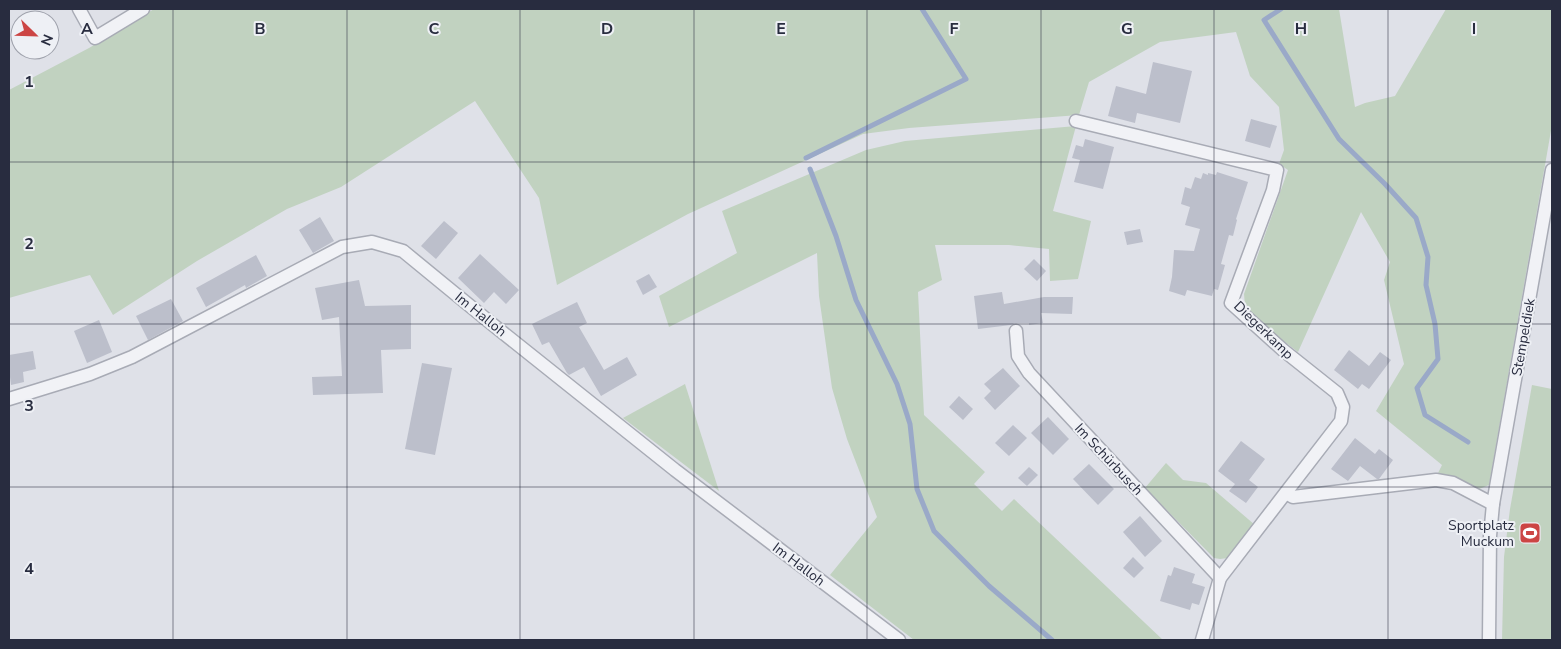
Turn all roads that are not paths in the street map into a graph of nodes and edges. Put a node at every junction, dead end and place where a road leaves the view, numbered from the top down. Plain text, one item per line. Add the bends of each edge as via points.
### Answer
1 (79, 9) edge
2 (143, 9) edge
3 (1076, 121) dead end
4 (1552, 170) edge
5 (1016, 331) dead end
6 (9, 399) edge
7 (1286, 493) junction
8 (1493, 504) junction
9 (1220, 578) junction
10 (899, 640) edge
11 (1202, 640) edge
12 (1489, 640) edge

1 - 2 street via 95,38
3 - 7 street, Diegerkamp via 1277,170 1273,190 1231,303 1337,394 1344,407 1341,421
4 - 8 street, Stempeldiek
5 - 9 street, Im Schürbusch via 1018,356 1029,373
6 - 10 street, Im Halloh via 90,374 132,357 342,248 372,242 403,250 675,470
7 - 8 street via 1293,497 1436,480 1453,483
7 - 9 street, Diegerkamp
8 - 12 street, Stempeldiek
9 - 11 street, Diegerkamp

